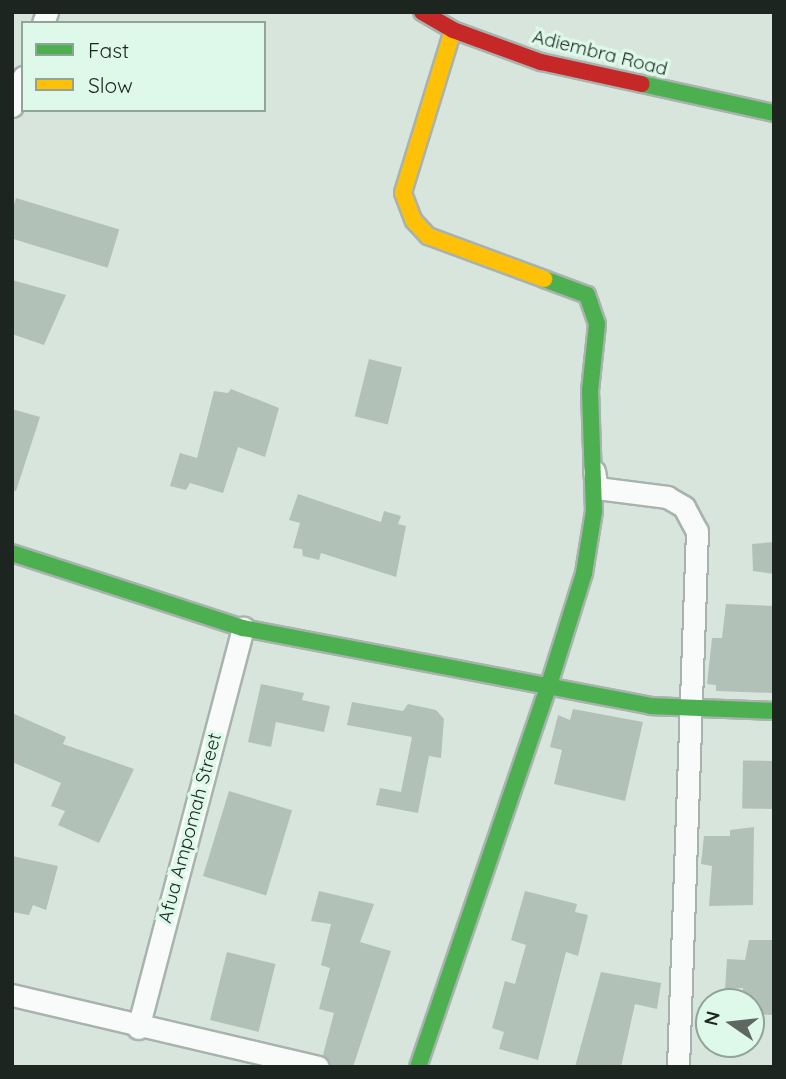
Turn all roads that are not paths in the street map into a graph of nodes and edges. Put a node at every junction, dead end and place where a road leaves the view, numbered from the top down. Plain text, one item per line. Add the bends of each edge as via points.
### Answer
1 (422, 12) edge
2 (453, 30) junction
3 (21, 82) edge
4 (12, 106) edge
5 (774, 113) edge
6 (593, 462) junction
7 (12, 553) edge
8 (243, 628) junction
9 (548, 688) junction
10 (690, 708) junction
11 (774, 711) edge
12 (12, 995) edge
13 (138, 1028) junction
14 (318, 1067) edge
15 (418, 1067) edge
16 (678, 1067) edge

1 - 2 street, Adiembra Road
2 - 5 street, Adiembra Road via 541,62
2 - 6 street via 403,193 414,221 428,236 579,288 586,295 597,324 590,391
3 - 4 street
6 - 9 street via 590,544
6 - 10 street via 597,488 667,497 684,507 697,531
7 - 8 street
8 - 9 street
8 - 13 street, Afua Ampomah Street
9 - 10 street
9 - 15 street
10 - 11 street
10 - 16 street
12 - 13 street
13 - 14 street

